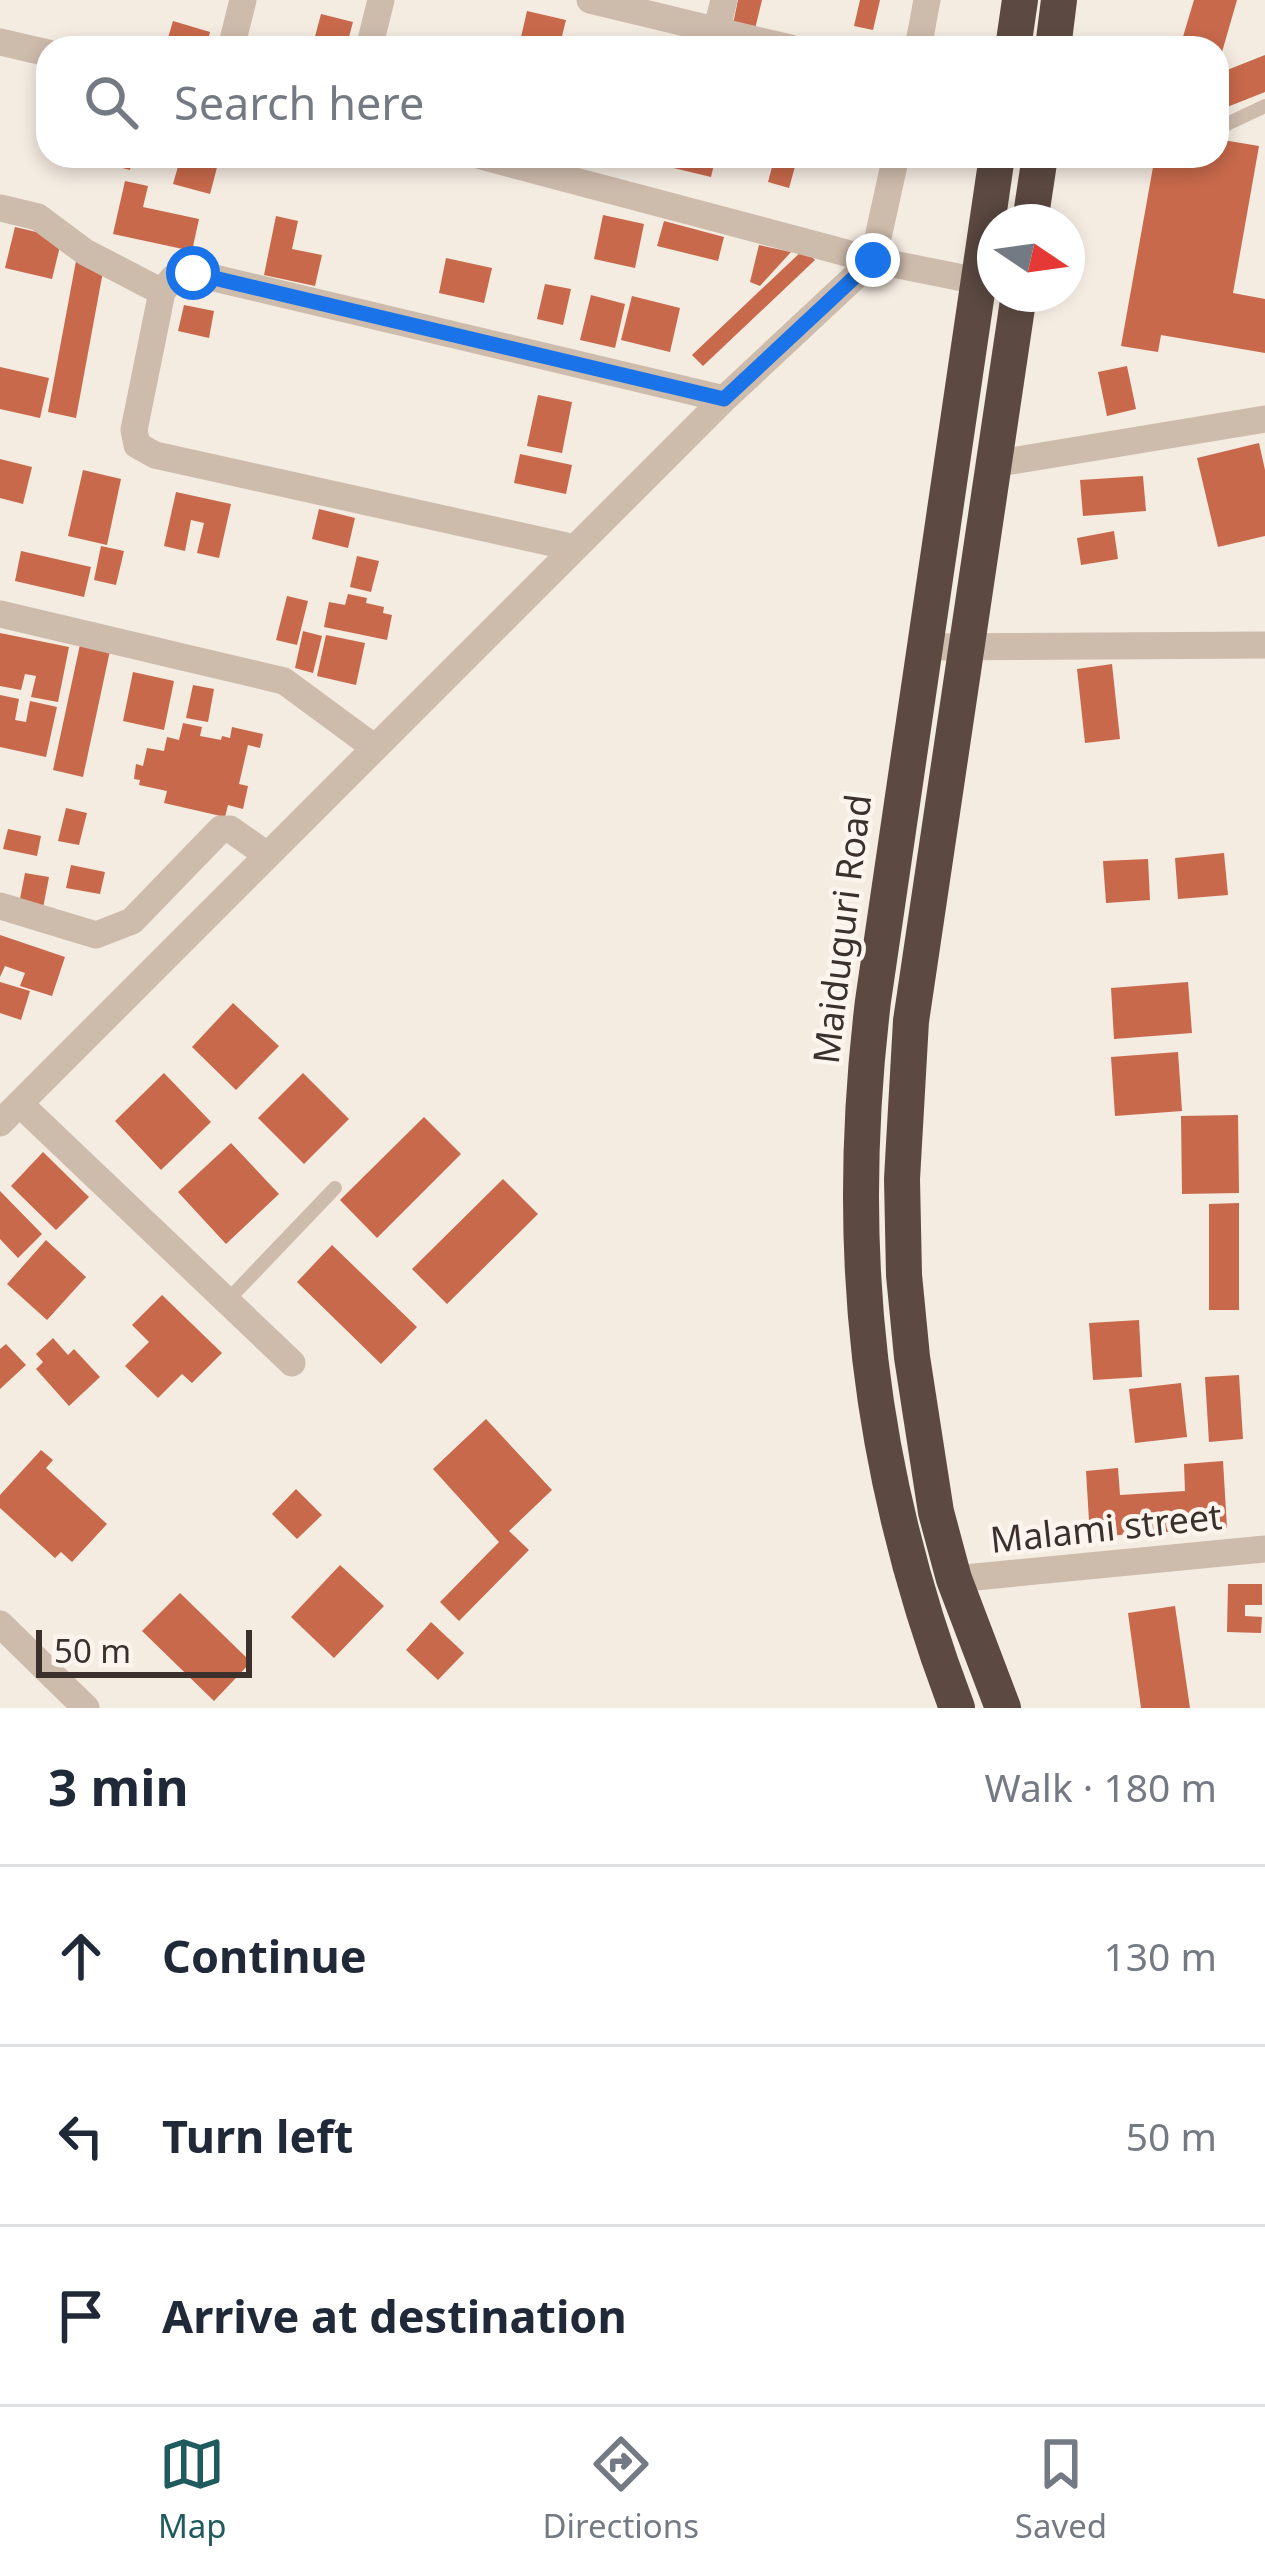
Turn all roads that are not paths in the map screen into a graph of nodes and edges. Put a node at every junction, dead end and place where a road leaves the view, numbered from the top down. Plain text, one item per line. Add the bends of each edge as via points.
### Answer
1 (243, 0) edge
2 (381, 0) edge
3 (590, 0) edge
4 (724, 0) edge
5 (927, 0) edge
6 (1020, 0) edge
7 (1059, 0) edge
8 (716, 32) junction
9 (234, 36) edge
10 (372, 36) edge
11 (734, 36) edge
12 (920, 36) edge
13 (1015, 36) edge
14 (1054, 36) edge
15 (0, 42) edge
16 (36, 50) edge
17 (1265, 106) edge
18 (1229, 123) edge
19 (526, 168) edge
20 (893, 168) edge
21 (995, 168) edge
22 (1038, 168) edge
23 (990, 204) edge
24 (1033, 204) edge
25 (0, 208) edge
26 (873, 260) junction
27 (977, 281) edge
28 (977, 288) edge
29 (161, 292) junction
30 (1016, 312) edge
31 (724, 399) junction
32 (1265, 419) edge
33 (993, 464) junction
34 (575, 548) junction
35 (0, 614) edge
36 (1265, 645) edge
37 (966, 646) junction
38 (923, 647) junction
39 (374, 748) junction
40 (267, 855) junction
41 (0, 906) edge
42 (10, 1113) edge
43 (334, 1188) dead end
44 (226, 1301) junction
45 (292, 1364) dead end
46 (1265, 1549) edge
47 (954, 1579) junction
48 (0, 1624) edge
49 (86, 1708) edge
50 (957, 1708) edge
51 (1003, 1708) edge

1 - 9 street
2 - 10 street
3 - 8 street
4 - 8 street
5 - 12 street
6 - 13 highway
7 - 14 highway
8 - 11 street
15 - 16 street
17 - 18 lane
19 - 26 street
20 - 26 street
21 - 23 highway, Maiduguri Road
22 - 24 highway
25 - 29 street via 38,217
26 - 27 street
26 - 31 street
28 - 38 highway, Maiduguri Road
29 - 31 street via 193,273
29 - 34 street via 137,445
30 - 33 highway
31 - 34 street
32 - 33 street
33 - 37 highway
34 - 39 street
35 - 39 street via 284,681
36 - 37 street
37 - 38 street
37 - 47 highway via 911,1021 902,1179 917,1399
38 - 50 highway, Maiduguri Road via 866,1059 862,1281 886,1475
39 - 40 street
40 - 41 street via 221,829 132,921 95,934
40 - 42 street
42 - 44 street
43 - 44 lane
44 - 45 street
46 - 47 street, Malami street
47 - 51 highway
48 - 49 street

